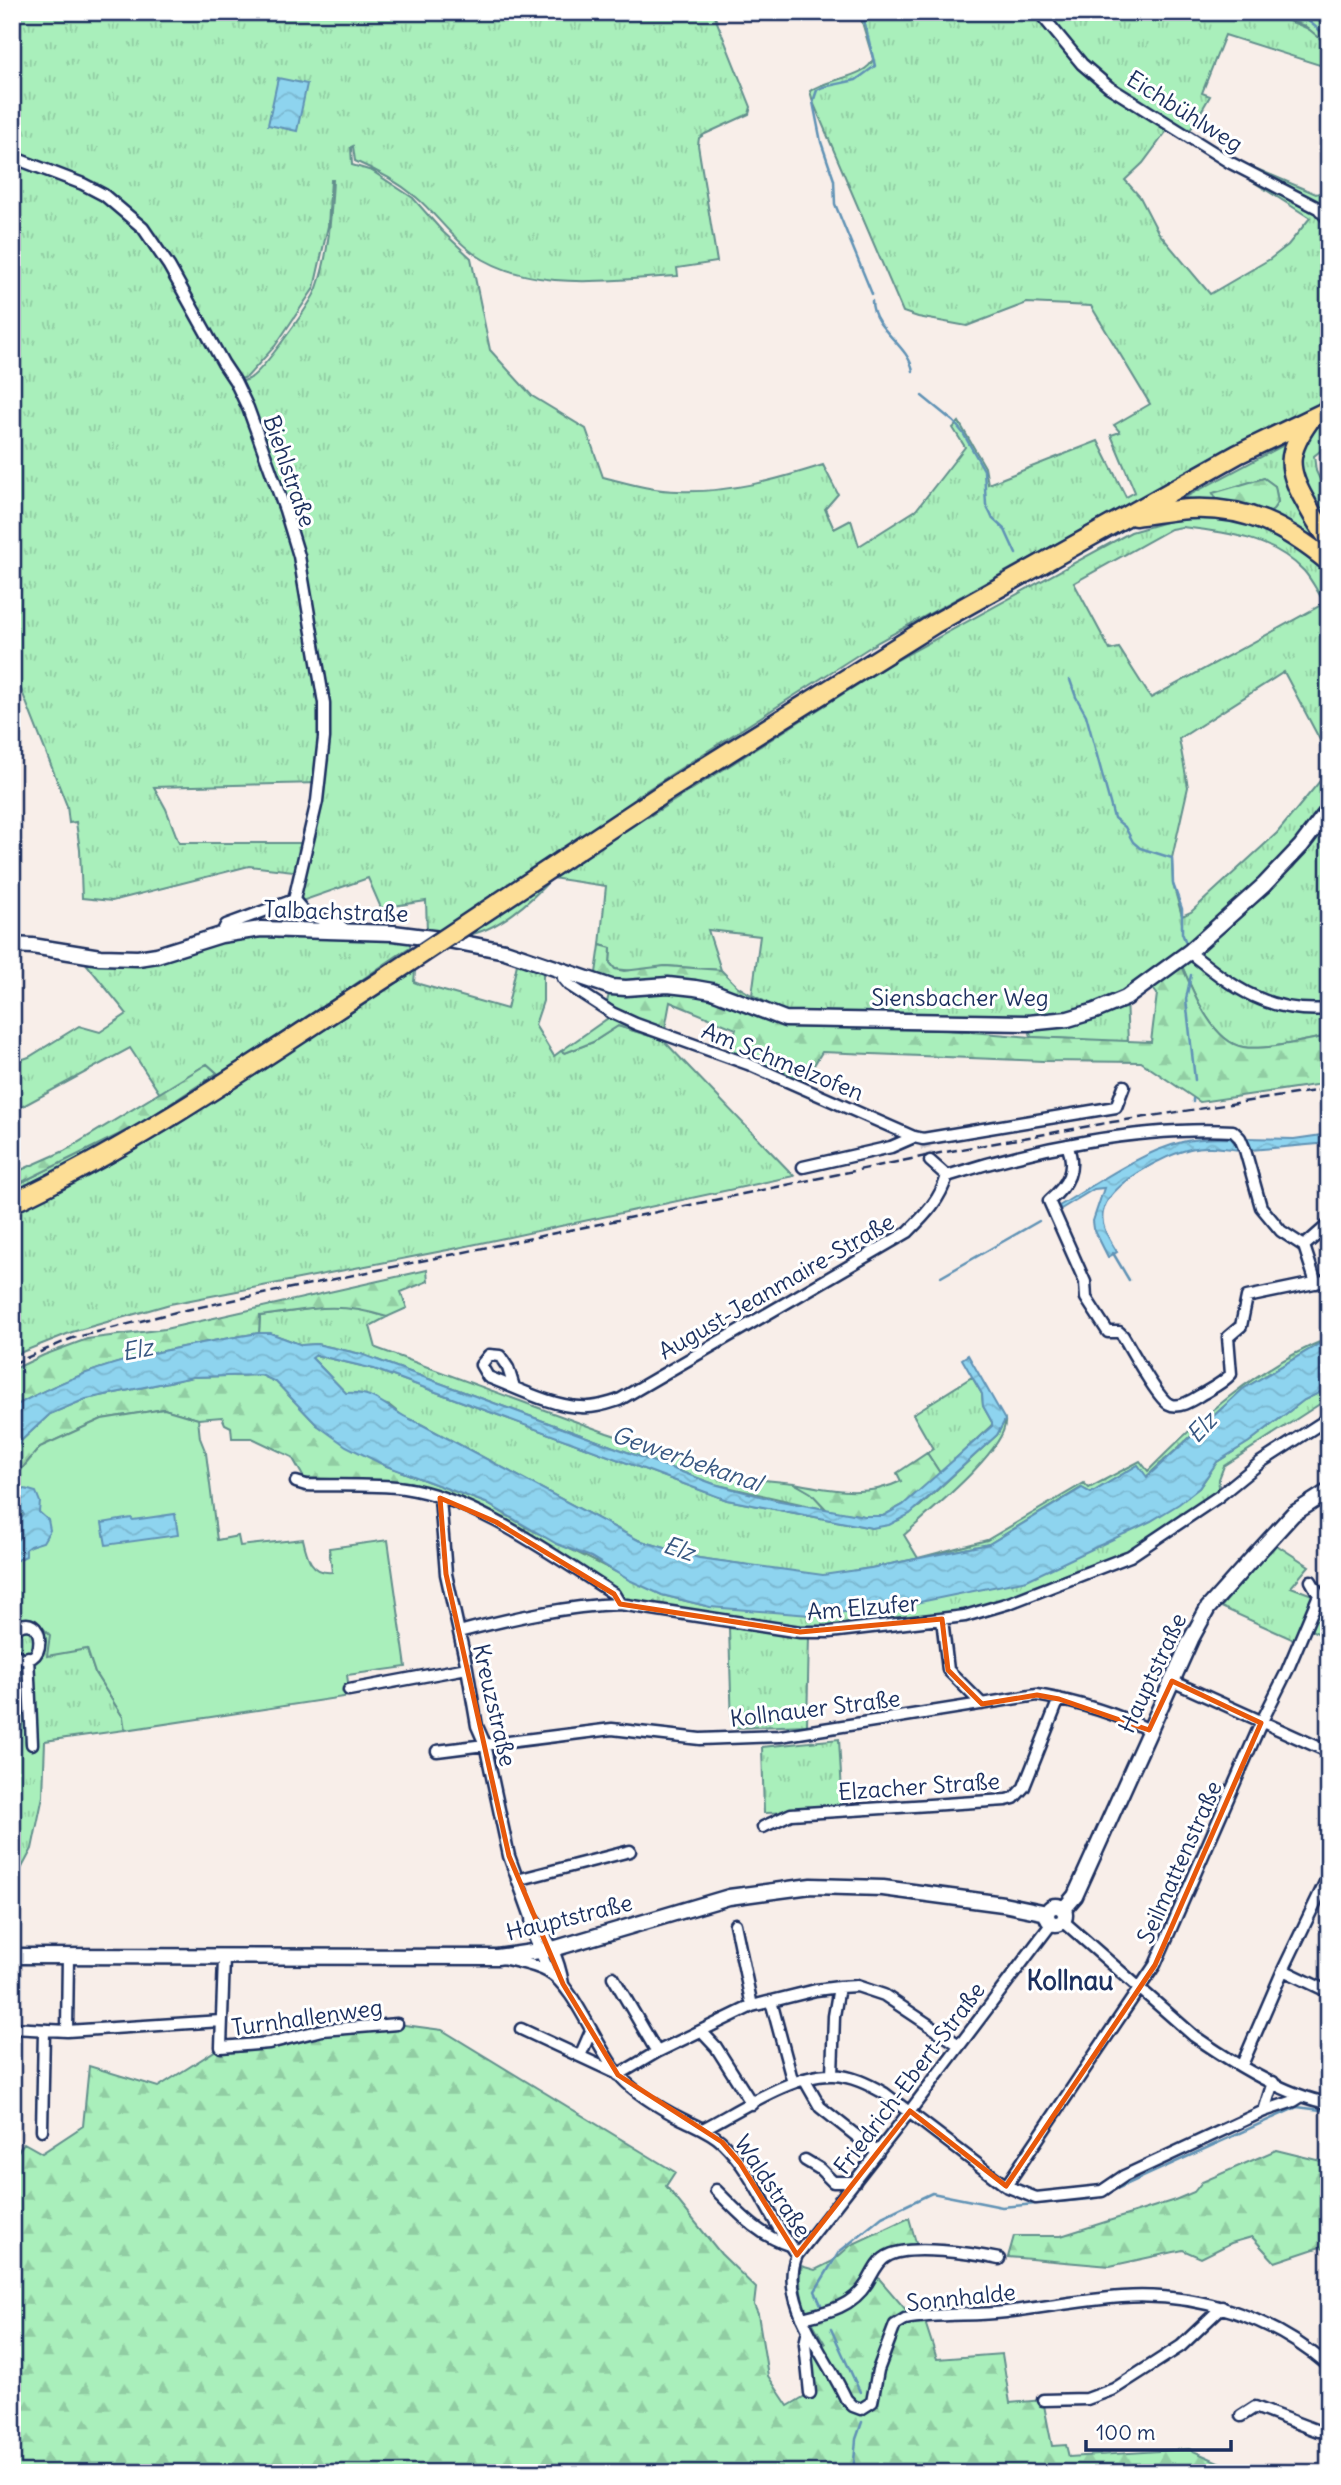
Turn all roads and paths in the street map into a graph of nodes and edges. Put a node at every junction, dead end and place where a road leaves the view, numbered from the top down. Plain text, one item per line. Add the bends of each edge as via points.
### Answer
1 (1039, 12) edge
2 (12, 157) edge
3 (1329, 220) edge
4 (1329, 410) edge
5 (1311, 419) junction
6 (1124, 517) junction
7 (1329, 539) edge
8 (1329, 562) edge
9 (1329, 809) edge
10 (294, 900) junction
11 (347, 931) junction
12 (221, 935) junction
13 (12, 945) edge
14 (1189, 952) junction
15 (562, 969) junction
16 (1329, 1009) edge
17 (1124, 1086) dead end
18 (914, 1137) junction
19 (1067, 1145) junction
20 (930, 1161) tunnel mouth
21 (803, 1167) dead end
22 (947, 1176) junction
23 (12, 1203) edge
24 (1329, 1224) edge
25 (1304, 1246) junction
26 (1329, 1280) edge
27 (1316, 1283) junction
28 (514, 1387) dead end
29 (1329, 1418) edge
30 (296, 1482) dead end
31 (1329, 1491) edge
32 (440, 1498) junction
33 (1311, 1581) dead end
34 (620, 1604) junction
35 (942, 1619) junction
36 (12, 1631) edge
37 (459, 1632) junction
38 (12, 1651) edge
39 (28, 1657) junction
40 (467, 1668) junction
41 (1172, 1681) junction
42 (349, 1690) dead end
43 (1059, 1699) junction
44 (982, 1704) junction
45 (1261, 1723) junction
46 (1149, 1730) junction
47 (32, 1744) dead end
48 (485, 1744) junction
49 (437, 1751) dead end
50 (1329, 1752) edge
51 (763, 1827) dead end
52 (630, 1851) dead end
53 (1328, 1878) edge
54 (517, 1880) junction
55 (1056, 1917) junction
56 (735, 1924) dead end
57 (546, 1950) junction
58 (12, 1956) edge
59 (68, 1956) junction
60 (497, 1957) junction
61 (224, 1958) junction
62 (1283, 1970) junction
63 (549, 1972) junction
64 (613, 1978) dead end
65 (563, 1984) junction
66 (839, 1987) junction
67 (1140, 1989) junction
68 (1329, 1992) edge
69 (771, 2000) junction
70 (752, 2006) junction
71 (221, 2021) junction
72 (397, 2024) dead end
73 (12, 2028) edge
74 (521, 2029) dead end
75 (44, 2031) junction
76 (67, 2031) junction
77 (591, 2031) junction
78 (701, 2031) junction
79 (959, 2045) junction
80 (657, 2052) junction
81 (580, 2056) junction
82 (1242, 2065) junction
83 (618, 2074) junction
84 (832, 2075) junction
85 (804, 2079) junction
86 (1273, 2082) junction
87 (793, 2083) junction
88 (1303, 2096) junction
89 (1329, 2103) edge
90 (752, 2104) junction
91 (1264, 2110) junction
92 (910, 2111) junction
93 (704, 2129) junction
94 (42, 2130) dead end
95 (878, 2153) junction
96 (805, 2160) dead end
97 (855, 2182) junction
98 (1006, 2186) junction
99 (716, 2190) dead end
100 (789, 2245) junction
101 (797, 2255) junction
102 (999, 2259) dead end
103 (1222, 2307) junction
104 (802, 2318) junction
105 (808, 2330) junction
106 (1329, 2367) edge
107 (810, 2393) dead end
108 (1043, 2400) dead end
109 (1241, 2416) dead end
110 (1329, 2430) edge

1 - 3 street, Eichbühlweg via 1082,64 1109,87 1229,162 1318,208
2 - 10 street, Biehlstraße via 104,195 143,228 248,408 299,556 324,703 317,802
4 - 5 highway
5 - 6 highway
5 - 7 highway via 1295,442 1291,469 1293,481
6 - 8 highway via 1187,509 1236,512 1283,528
6 - 23 highway, bridge via 870,662 246,1069 120,1148
9 - 14 street, Siensbacher Weg via 1264,886
10 - 11 street via 307,915
10 - 12 street via 226,925
11 - 12 street, Talbachstraße via 261,929
11 - 15 street, Talbachstraße via 448,940
12 - 13 street, Talbachstraße via 138,958
14 - 15 street, Siensbacher Weg via 1126,998 1068,1019 1028,1023 785,1019 712,991 668,985 611,986
14 - 16 street via 1224,980 1268,1003 1292,1009
15 - 18 street, Am Schmelzofen via 563,978 577,992 636,1024 748,1064
17 - 18 street, Am Schmelzofen via 1116,1107
18 - 21 street, Am Schmelzofen via 891,1147
19 - 22 street
19 - 25 street via 1154,1133 1233,1131 1245,1150 1261,1207 1282,1231
19 - 27 street via 1073,1158 1068,1181 1049,1200 1085,1282 1086,1298 1108,1332 1123,1336 1169,1405 1188,1402 1231,1374 1227,1337 1241,1326 1247,1297
20 - 22 street
22 - 28 street, August-Jeanmaire-Straße via 933,1206 908,1232 619,1400 579,1408
24 - 25 street
25 - 27 street
26 - 27 street
29 - 35 street, Am Elzufer via 1130,1556 1009,1603
30 - 32 street via 404,1488
31 - 41 street, Hauptstraße via 1293,1514 1208,1608
32 - 34 street via 469,1508 517,1535 614,1594
32 - 37 street, Kreuzstraße via 446,1574
33 - 45 street, Seilmattenstraße via 1319,1595
34 - 35 street, Am Elzufer via 800,1632
34 - 37 street, Am Elzufer via 518,1616
35 - 44 street via 948,1670
36 - 39 street via 24,1625 39,1633 40,1647
37 - 40 street, Kreuzstraße
38 - 39 street
39 - 47 street
40 - 42 street
40 - 48 street, Kreuzstraße via 477,1726
41 - 45 street
41 - 46 street, Hauptstraße
43 - 44 street, Kollnauer Straße via 1037,1695
43 - 46 street, Kollnauer Straße via 1125,1718
43 - 51 street, Elzacher Straße via 1024,1787 1014,1798 790,1814
44 - 48 street, Kollnauer Straße via 780,1736 700,1739 612,1729
45 - 50 street
45 - 67 street, Seilmattenstraße via 1160,1954
46 - 55 street, Hauptstraße via 1075,1896
48 - 49 street, Kollnauer Straße
48 - 54 street, Kreuzstraße
52 - 54 street
53 - 62 street
54 - 57 street, Kreuzstraße via 531,1916 531,1932
55 - 57 street, Hauptstraße via 1003,1903 883,1888 811,1886 729,1897
55 - 67 street
55 - 79 street, Friedrich-Ebert-Straße
56 - 70 street
57 - 60 street, Hauptstraße
57 - 63 street, Waldstraße
57 - 65 street, Waldstraße via 561,1967
58 - 59 street, Hauptstraße
59 - 61 street, Hauptstraße
59 - 76 street
60 - 61 street, Hauptstraße
60 - 63 street, Waldstraße
61 - 71 street
62 - 68 street
62 - 82 street
63 - 65 street, Waldstraße
64 - 80 street
65 - 77 street, Waldstraße
66 - 69 street
66 - 79 street via 857,1986 884,1995
66 - 84 street
67 - 82 street via 1194,2036
67 - 98 street, Seilmattenstraße
69 - 70 street
69 - 87 street
70 - 78 street
71 - 72 street, Turnhallenweg via 222,2047 269,2043 322,2030
71 - 76 street
73 - 75 street
74 - 81 street
75 - 76 street
75 - 94 street
77 - 81 street
77 - 83 street, Waldstraße
78 - 80 street
78 - 90 street
79 - 92 street, Friedrich-Ebert-Straße
80 - 83 street
81 - 83 street
82 - 86 street
83 - 93 street, Waldstraße via 657,2105
84 - 85 street
84 - 92 street via 866,2083
85 - 87 street
85 - 95 street via 820,2107
86 - 88 street
86 - 91 street
87 - 90 street
88 - 89 street
88 - 91 street
90 - 93 street
91 - 98 street via 1124,2176 1102,2191 1036,2198
92 - 95 street, Friedrich-Ebert-Straße
92 - 98 street
93 - 100 street, Waldstraße via 740,2163
95 - 97 street, Friedrich-Ebert-Straße
96 - 97 street via 832,2182
97 - 101 street, Friedrich-Ebert-Straße
99 - 100 street via 755,2230
100 - 101 street, Waldstraße
101 - 104 street, Waldstraße via 792,2285
102 - 104 street via 961,2252 897,2252 882,2260 865,2287 841,2307
103 - 105 street, Sonnhalde via 1182,2299 1123,2297 905,2319 895,2325 872,2402 861,2410 846,2399
103 - 106 street via 1271,2327
103 - 108 street via 1181,2346 1114,2389 1087,2399
104 - 105 street, Waldstraße
105 - 107 street, Waldstraße
109 - 110 street via 1255,2407 1318,2431

